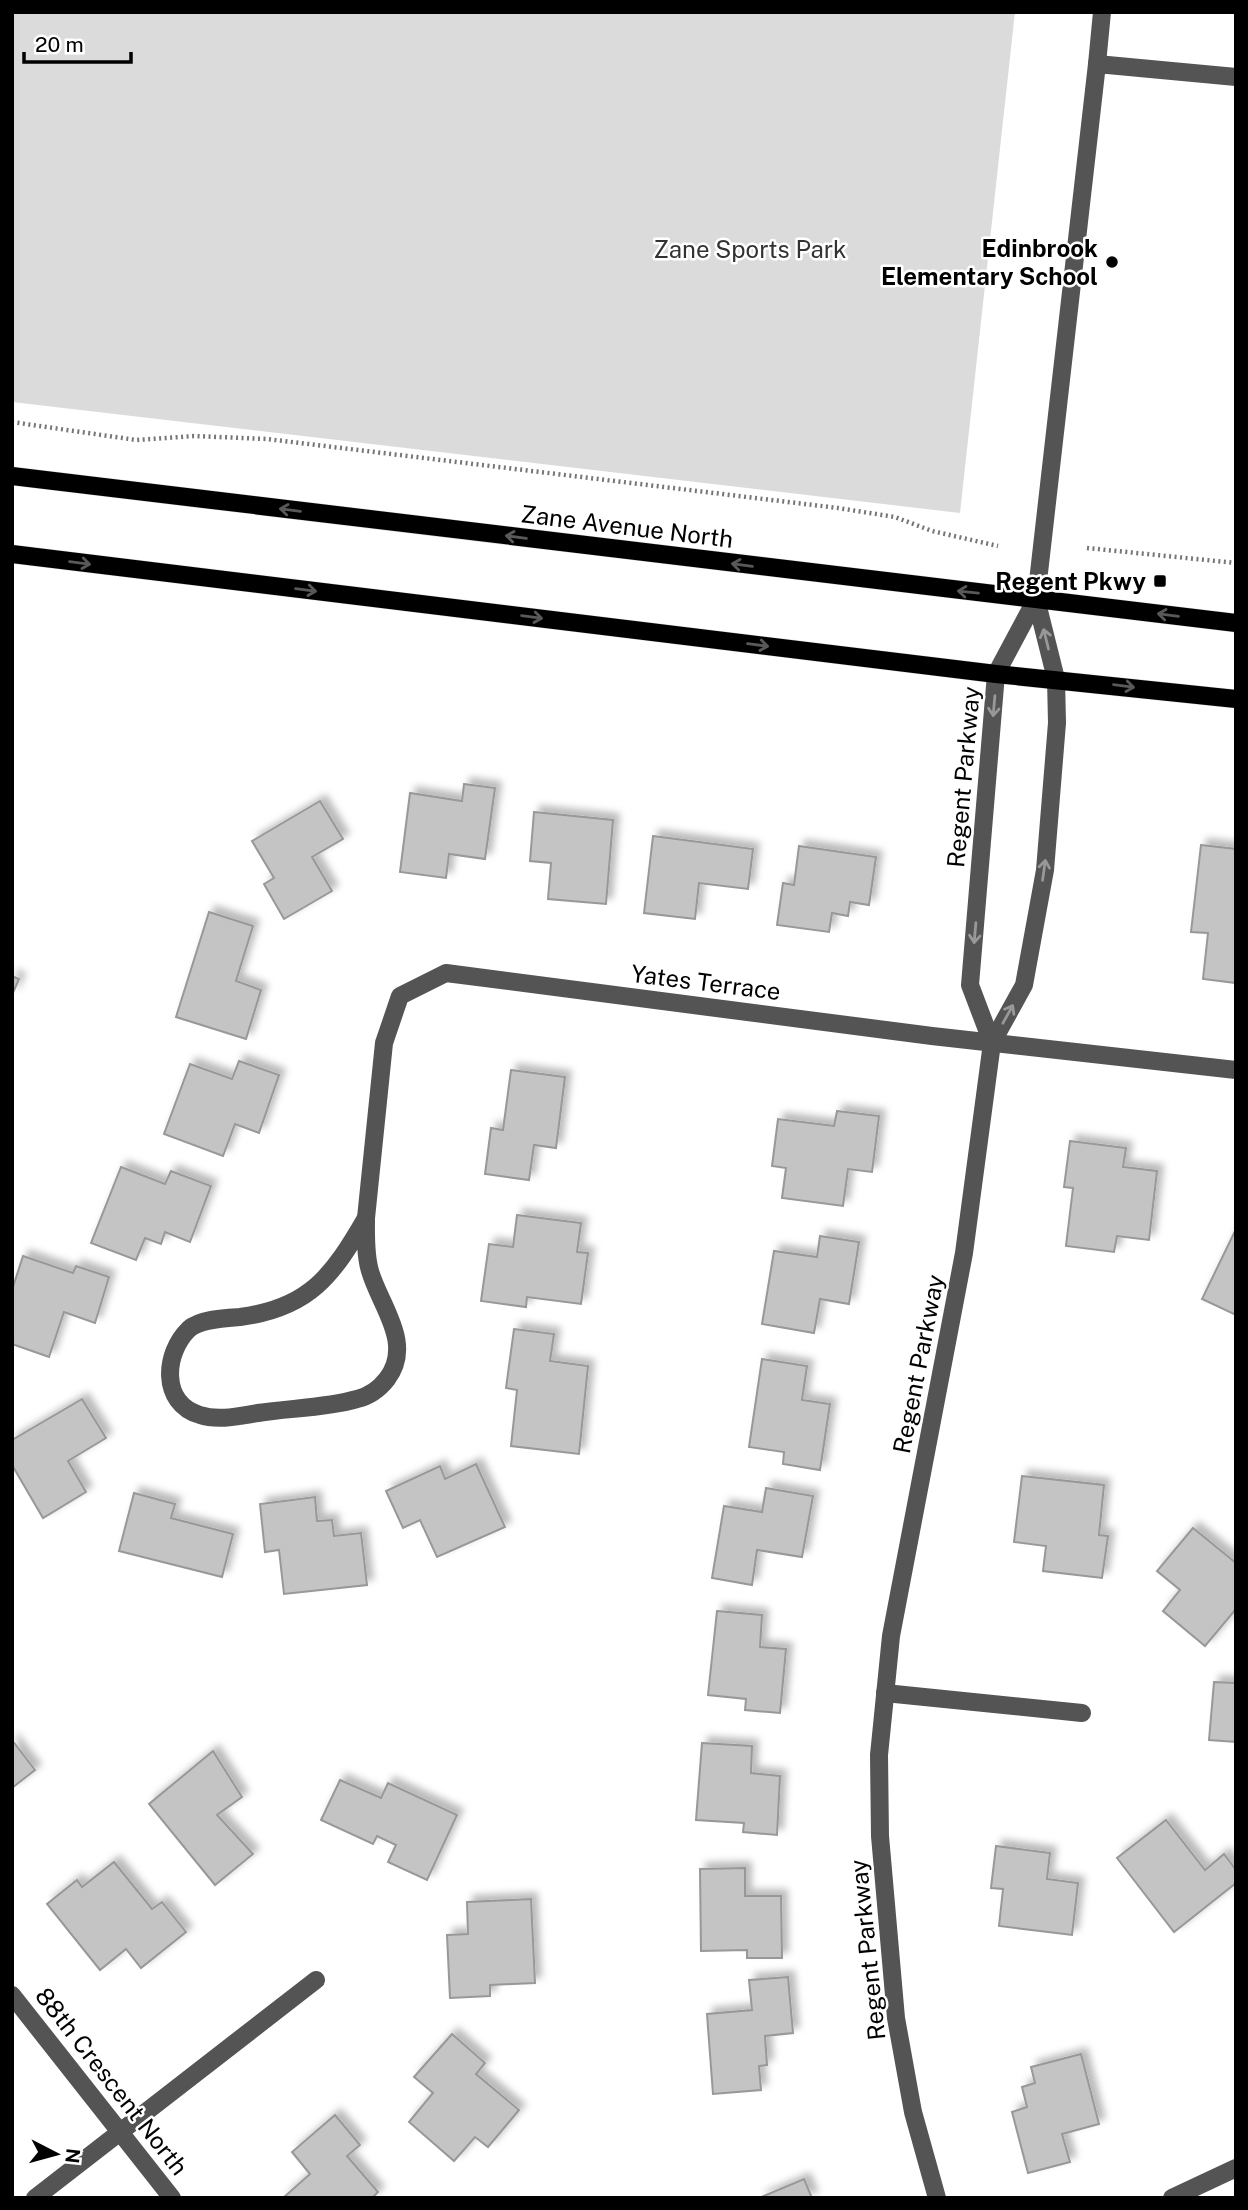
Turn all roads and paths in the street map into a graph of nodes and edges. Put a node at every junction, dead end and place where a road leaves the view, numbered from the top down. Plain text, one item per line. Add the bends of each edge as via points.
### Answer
1 (1102, 12) edge
2 (1097, 64) junction
3 (1236, 77) edge
4 (12, 422) edge
5 (12, 476) edge
6 (998, 546) dead end
7 (1087, 548) dead end
8 (12, 554) edge
9 (1236, 563) edge
10 (1036, 599) junction
11 (1236, 623) edge
12 (996, 674) junction
13 (1056, 678) junction
14 (1236, 699) edge
15 (992, 1043) junction
16 (1236, 1070) edge
17 (366, 1218) junction
18 (885, 1693) junction
19 (1082, 1713) dead end
20 (316, 1980) dead end
21 (12, 1995) edge
22 (120, 2130) junction
23 (1236, 2168) edge
24 (35, 2198) edge
25 (172, 2198) edge
26 (937, 2198) edge
27 (1172, 2198) edge

1 - 2 street
2 - 3 street
2 - 10 street
4 - 6 path via 136,440 194,436 267,439 824,507 895,517
10 -> 5 main road, Zane Avenue North
7 - 9 path
8 -> 12 main road
11 -> 10 main road, Zane Avenue North
10 - 12 street, Regent Parkway
13 -> 10 street, Regent Parkway
12 - 13 main road
12 -> 15 street, Regent Parkway via 970,985
13 -> 14 main road
15 -> 13 street, Regent Parkway via 1024,985 1045,870 1057,723
15 - 16 street, Yates Terrace
15 - 17 street, Yates Terrace via 446,973 400,996 384,1043
15 - 18 street, Regent Parkway via 964,1254 907,1547
17 - 17 street, Yates Terrace via 338,1267 305,1296 261,1314 191,1326 173,1347 168,1373 177,1399 198,1415 225,1418 358,1399 380,1388 396,1367 398,1345 369,1270
18 - 19 street
18 - 26 street, Regent Parkway via 880,1768 885,1918 896,2018
20 - 22 street
21 - 22 street, 88th Crescent North
22 - 24 street
22 - 25 street, 88th Crescent North
23 - 27 street

